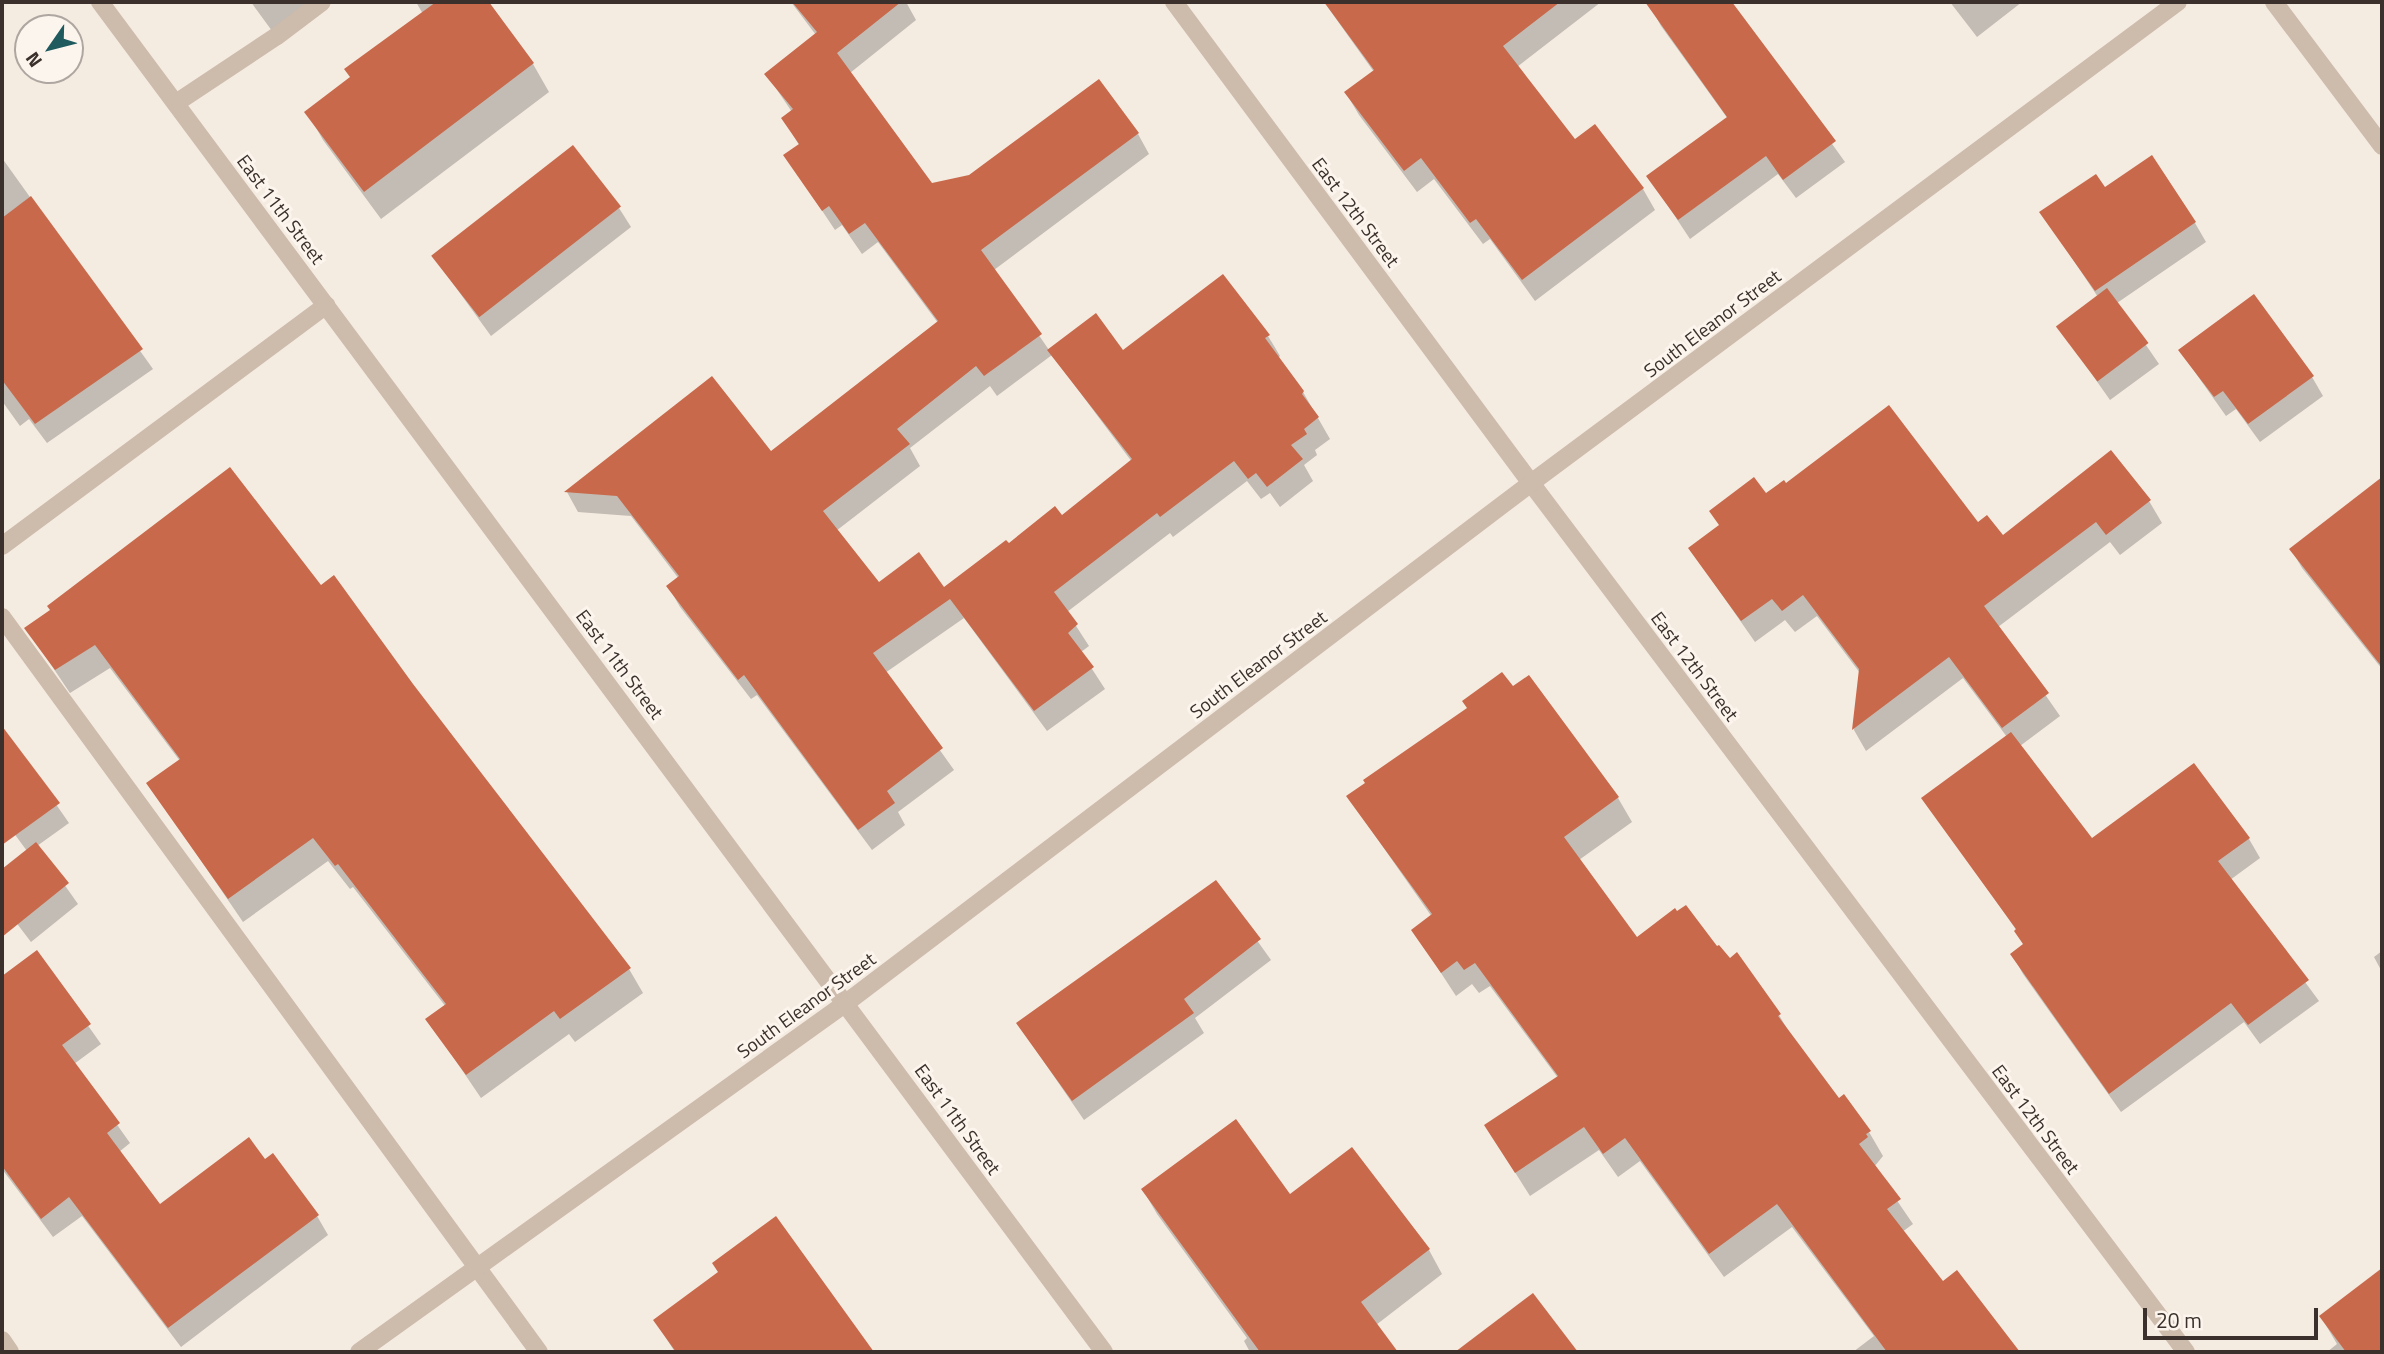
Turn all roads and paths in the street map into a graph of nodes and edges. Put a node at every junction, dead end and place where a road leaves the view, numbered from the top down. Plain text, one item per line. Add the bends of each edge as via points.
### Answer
1 (100, 2) edge
2 (323, 2) edge
3 (1174, 2) edge
4 (2178, 2) edge
5 (2274, 2) edge
6 (176, 103) junction
7 (2382, 146) edge
8 (326, 305) junction
9 (1531, 483) junction
10 (2, 547) edge
11 (2, 617) edge
12 (846, 1003) junction
13 (477, 1268) junction
14 (2, 1340) edge
15 (10, 1352) edge
16 (359, 1352) edge
17 (539, 1352) edge
18 (1104, 1352) edge
19 (2186, 1352) edge

1 - 6 street, East 11th Street
2 - 6 street
3 - 9 street, East 12th Street
4 - 9 street, South Eleanor Street
5 - 7 street
6 - 8 street, East 11th Street
8 - 10 street
8 - 12 street, East 11th Street
9 - 12 street, South Eleanor Street
9 - 19 street, East 12th Street
11 - 13 street
12 - 13 street, South Eleanor Street
12 - 18 street, East 11th Street
13 - 16 street, South Eleanor Street
13 - 17 street
14 - 15 street

